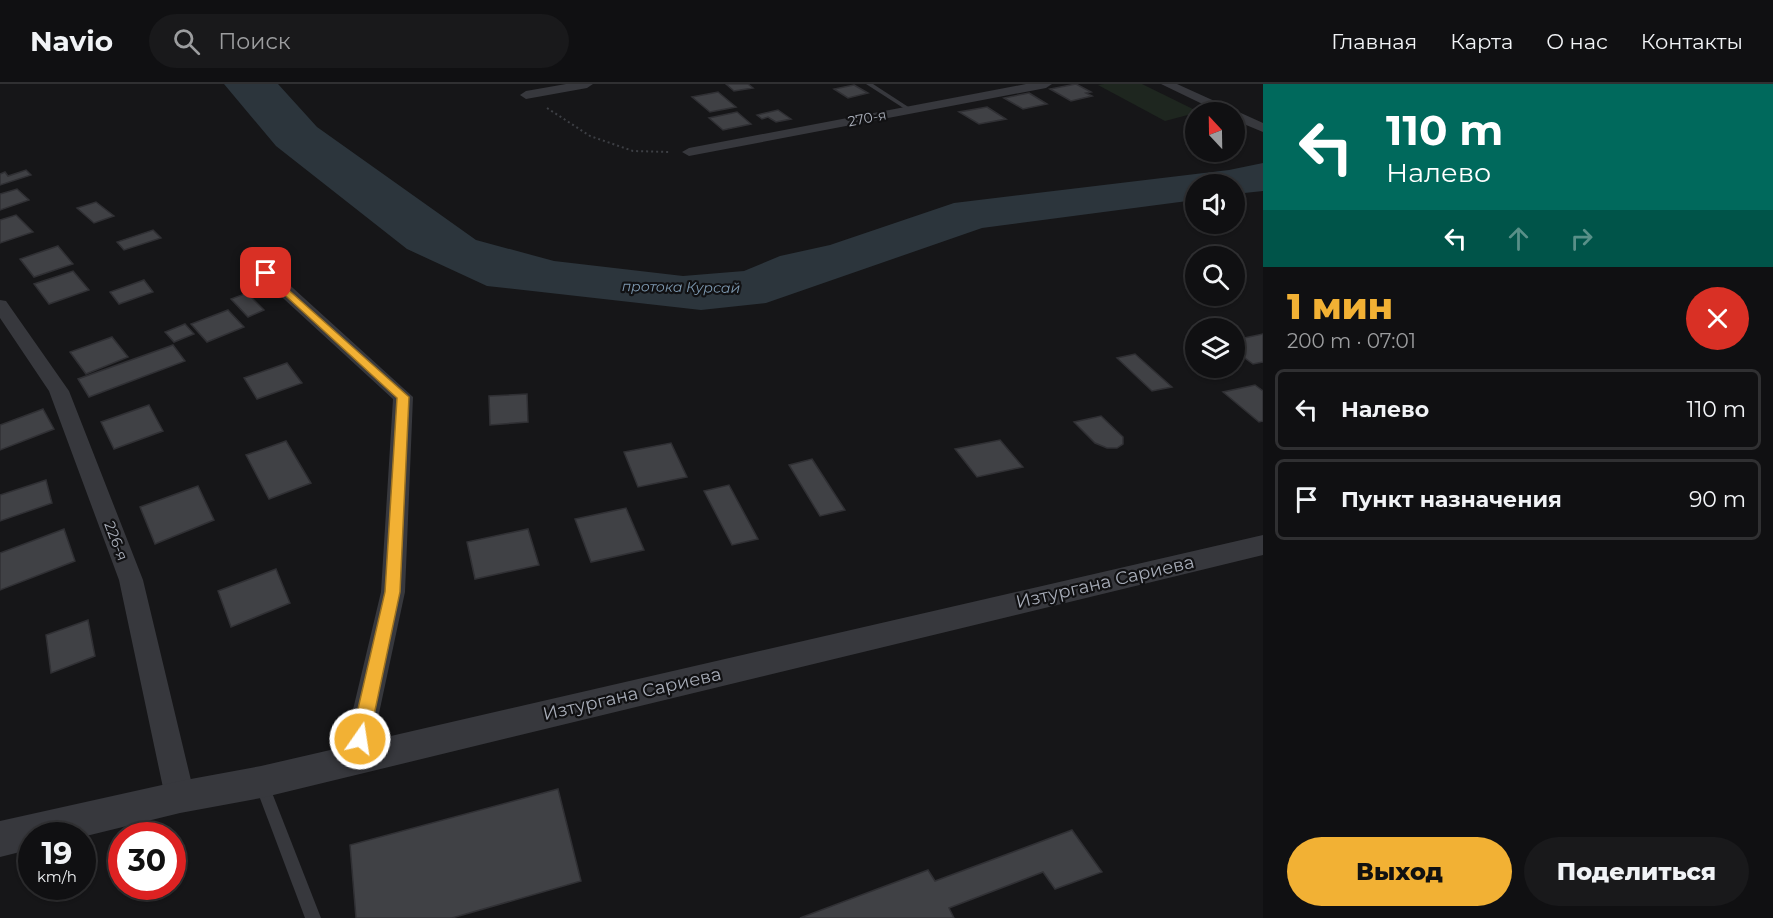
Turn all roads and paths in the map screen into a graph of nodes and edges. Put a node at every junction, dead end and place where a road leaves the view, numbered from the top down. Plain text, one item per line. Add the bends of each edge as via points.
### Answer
1 (587, 84) edge
2 (869, 84) edge
3 (1046, 84) edge
4 (1167, 84) edge
5 (526, 95) joint
6 (1207, 102) edge
7 (910, 110) junction
8 (1245, 120) edge
9 (1263, 128) edge
10 (689, 152) joint
11 (266, 273) dead end
12 (0, 305) edge
13 (1263, 545) edge
14 (355, 760) junction
15 (261, 782) junction
16 (180, 797) junction
17 (0, 839) edge
18 (313, 918) edge

1 - 5 street
2 - 7 lane
3 - 7 street, 270-я
4 - 6 street
5 - 10 path via 590,136 633,151
7 - 10 street, 270-я
8 - 9 street
11 - 14 street via 403,397 393,592
12 - 16 street, 226-я via 59,391 131,580
13 - 14 street, Изтургана Сариева
14 - 15 street, Изтургана Сариева
15 - 16 street, Изтургана Сариева
15 - 18 lane
16 - 17 street, Изтургана Сариева

